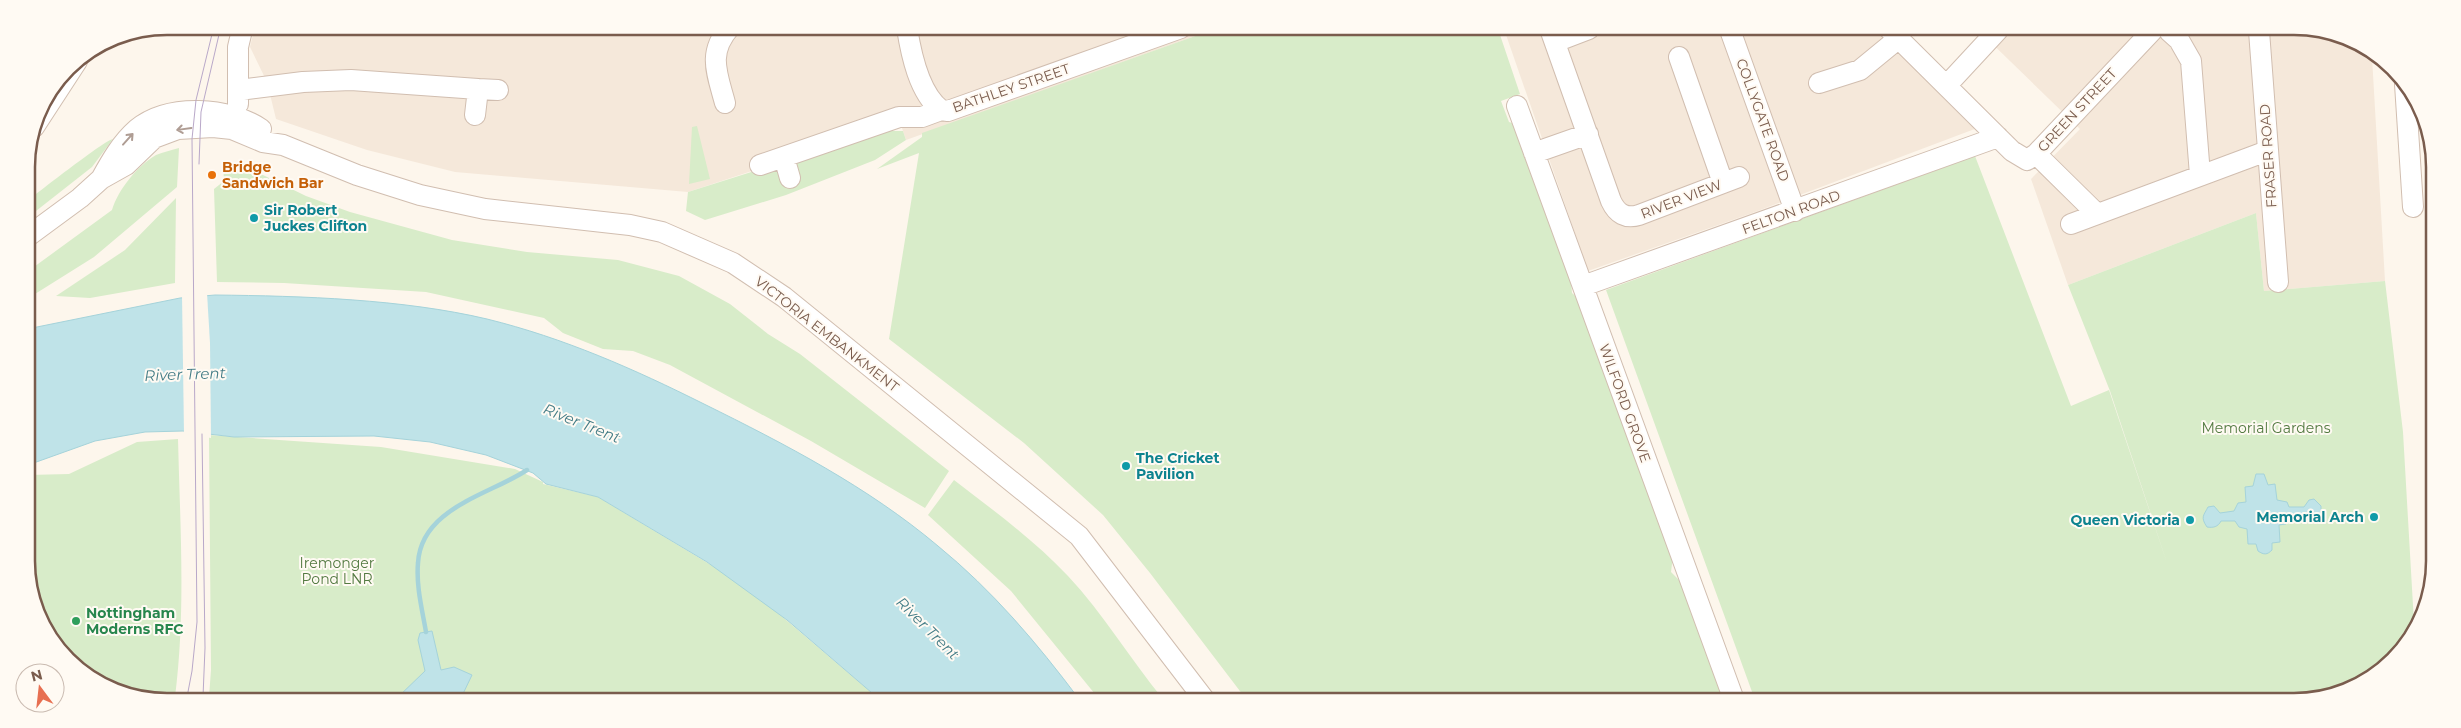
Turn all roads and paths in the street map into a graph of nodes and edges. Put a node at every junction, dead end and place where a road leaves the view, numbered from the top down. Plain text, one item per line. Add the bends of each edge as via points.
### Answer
1 (240, 35) edge
2 (724, 35) edge
3 (908, 35) edge
4 (1552, 35) edge
5 (1732, 35) edge
6 (1893, 35) edge
7 (1895, 35) edge
8 (1993, 35) edge
9 (2148, 35) edge
10 (2173, 35) edge
11 (2259, 35) edge
12 (1128, 37) edge
13 (1679, 57) dead end
14 (1819, 83) dead end
15 (1947, 85) junction
16 (478, 89) junction
17 (239, 90) junction
18 (498, 90) dead end
19 (2406, 96) edge
20 (725, 103) dead end
21 (1517, 106) dead end
22 (941, 110) junction
23 (475, 115) dead end
24 (234, 123) junction
25 (1588, 134) junction
26 (1998, 136) junction
27 (2267, 151) junction
28 (1534, 153) junction
29 (2036, 154) junction
30 (784, 158) junction
31 (760, 165) dead end
32 (2200, 175) junction
33 (790, 178) dead end
34 (2413, 207) dead end
35 (1795, 211) junction
36 (2097, 214) junction
37 (2071, 224) dead end
38 (35, 231) edge
39 (2278, 282) dead end
40 (1583, 286) junction
41 (1199, 693) edge
42 (1731, 693) edge

1 - 17 street
2 - 20 street via 714,64
3 - 22 street via 922,82 929,97
4 - 25 street, RIVER VIEW
5 - 35 street, COLLYGATE ROAD
6 - 14 street via 1860,70
7 - 15 street
8 - 15 street
9 - 29 street, GREEN STREET
10 - 32 street via 2191,61
11 - 27 street, FRASER ROAD
12 - 22 street, BATHLEY STREET via 948,112
13 - 25 street, RIVER VIEW via 1731,180 1639,216 1622,215 1611,201
15 - 26 street
16 - 17 street via 330,80
16 - 18 street
16 - 23 street
17 - 24 street
19 - 34 street
21 - 28 street, WILFORD GROVE
22 - 30 street, BATHLEY STREET via 922,117 899,117
24 - 38 street via 194,112 152,120 128,138 101,179
24 - 41 street, VICTORIA EMBANKMENT via 256,132 263,142 280,144 357,175 420,195 485,210 630,225 684,240 733,264 784,297 1079,536
25 - 28 street
26 - 29 street, GREEN STREET via 2022,159 2030,159
26 - 35 street, FELTON ROAD
27 - 32 street
27 - 39 street, FRASER ROAD
28 - 40 street, WILFORD GROVE
29 - 36 street
30 - 31 street, BATHLEY STREET
30 - 33 street
32 - 36 street
35 - 40 street, FELTON ROAD
36 - 37 street
40 - 42 street, WILFORD GROVE

